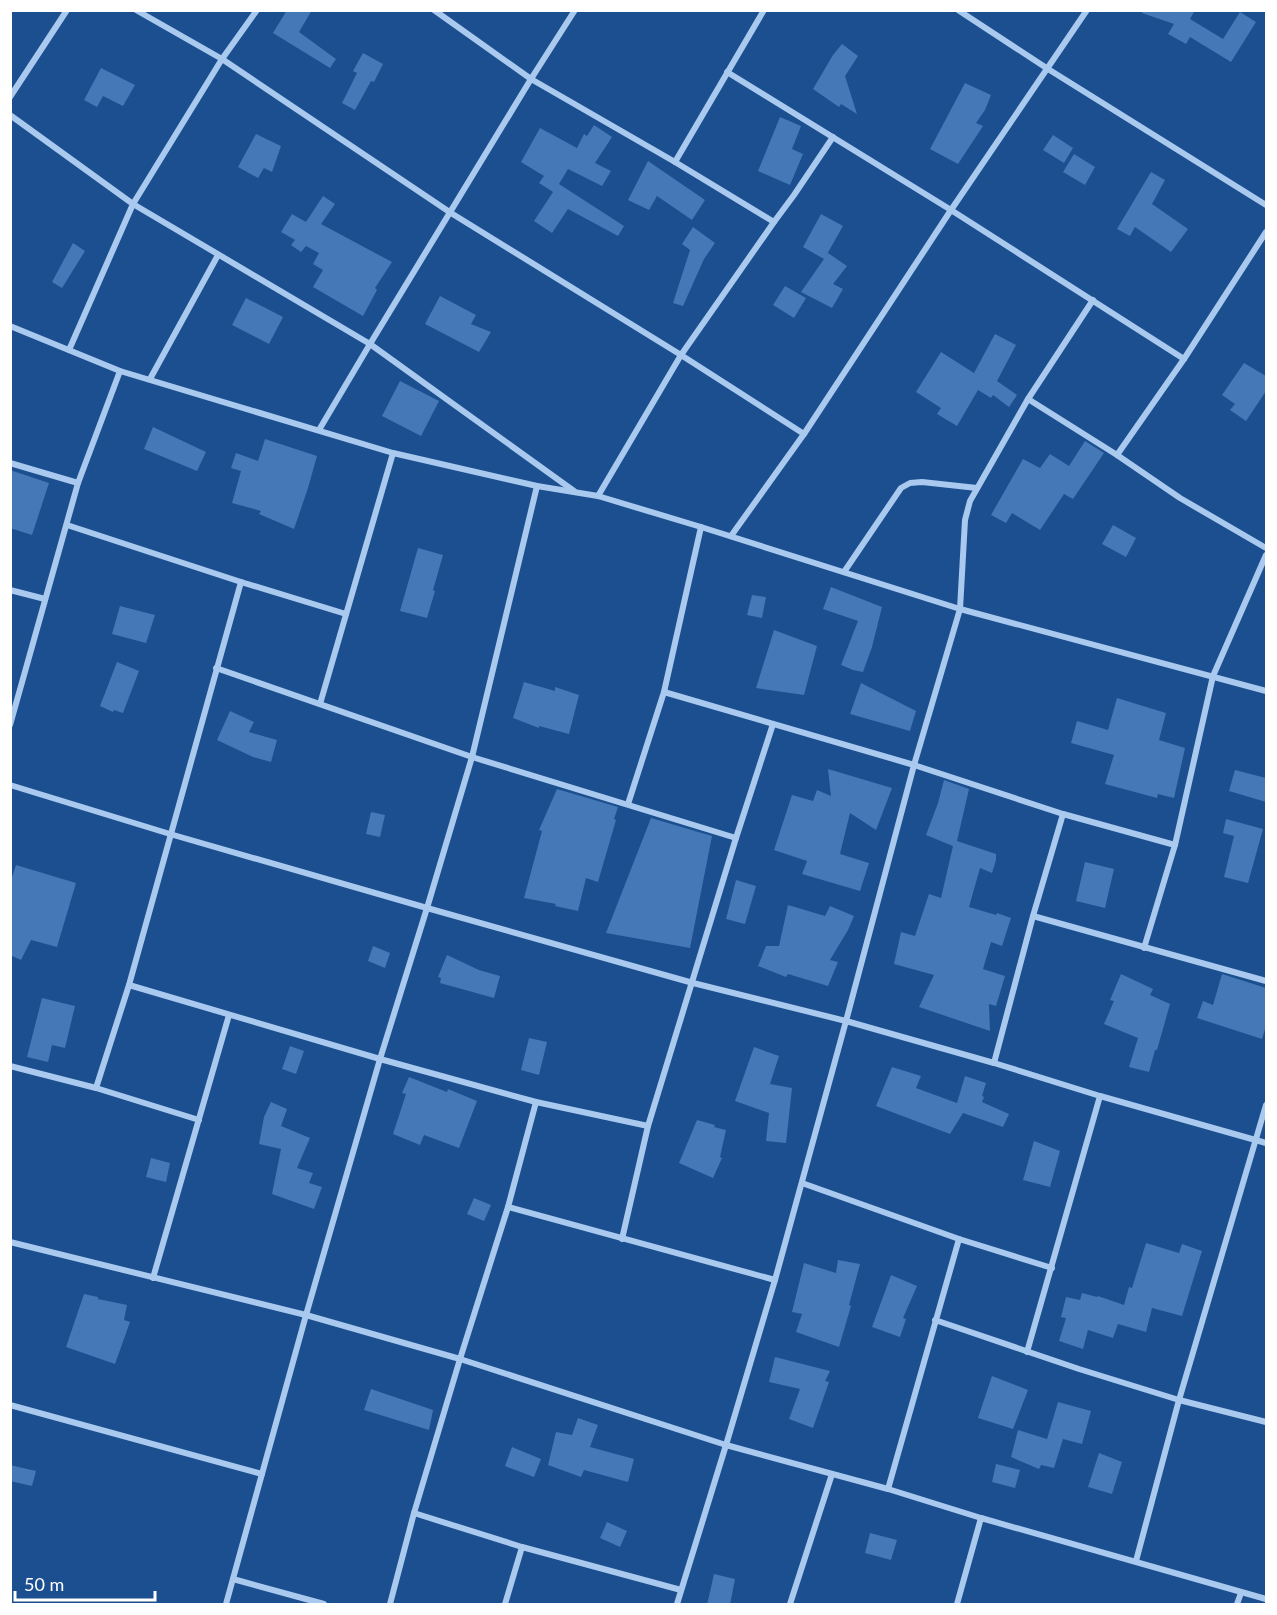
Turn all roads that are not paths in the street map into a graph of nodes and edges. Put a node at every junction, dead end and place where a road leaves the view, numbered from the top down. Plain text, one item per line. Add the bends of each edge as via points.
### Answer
1 (67, 10) edge
2 (136, 10) edge
3 (257, 10) edge
4 (434, 10) edge
5 (575, 10) edge
6 (764, 10) edge
7 (958, 10) edge
8 (1087, 10) edge
9 (222, 59) junction
10 (1048, 69) junction
11 (727, 72) junction
12 (531, 79) junction
13 (10, 97) edge
14 (10, 114) edge
15 (833, 137) junction
16 (675, 162) junction
17 (133, 204) junction
18 (1266, 205) edge
19 (951, 210) junction
20 (451, 213) junction
21 (774, 222) junction
22 (1266, 232) edge
23 (218, 255) junction
24 (1093, 300) junction
25 (10, 327) edge
26 (370, 344) junction
27 (69, 350) junction
28 (681, 355) junction
29 (1184, 359) junction
30 (120, 371) junction
31 (150, 379) junction
32 (1028, 399) junction
33 (319, 430) junction
34 (804, 434) junction
35 (393, 453) junction
36 (1117, 455) junction
37 (10, 462) edge
38 (78, 483) junction
39 (537, 486) junction
40 (977, 488) junction
41 (577, 493) junction
42 (598, 496) junction
43 (67, 525) junction
44 (701, 527) junction
45 (731, 536) junction
46 (1266, 548) edge
47 (1266, 555) edge
48 (844, 572) junction
49 (241, 582) junction
50 (10, 590) edge
51 (45, 599) junction
52 (960, 609) junction
53 (346, 614) junction
54 (216, 668) junction
55 (1213, 676) junction
56 (1266, 691) edge
57 (664, 692) junction
58 (320, 704) junction
59 (773, 724) junction
60 (10, 725) edge
61 (472, 757) junction
62 (914, 765) junction
63 (10, 785) edge
64 (628, 804) junction
65 (1063, 814) junction
66 (170, 834) junction
67 (736, 838) junction
68 (1175, 845) junction
69 (427, 908) junction
70 (1033, 916) junction
71 (1144, 948) junction
72 (1266, 981) edge
73 (693, 983) junction
74 (129, 985) junction
75 (228, 1015) junction
76 (846, 1022) junction
77 (380, 1059) junction
78 (994, 1063) junction
79 (10, 1066) edge
80 (96, 1088) junction
81 (1100, 1096) junction
82 (536, 1102) junction
83 (1266, 1105) edge
84 (199, 1120) junction
85 (648, 1126) junction
86 (1256, 1140) junction
87 (1266, 1143) edge
88 (802, 1184) junction
89 (508, 1208) junction
90 (622, 1239) junction
91 (958, 1239) junction
92 (10, 1242) edge
93 (1052, 1268) junction
94 (153, 1278) junction
95 (775, 1280) junction
96 (306, 1314) junction
97 (935, 1320) junction
98 (1027, 1352) junction
99 (460, 1359) junction
100 (1179, 1400) junction
101 (10, 1405) edge
102 (1266, 1422) edge
103 (726, 1445) junction
104 (262, 1474) junction
105 (831, 1474) junction
106 (888, 1489) junction
107 (414, 1513) junction
108 (981, 1518) junction
109 (522, 1547) junction
110 (1136, 1561) junction
111 (233, 1579) junction
112 (681, 1590) junction
113 (1241, 1593) junction
114 (1266, 1599) edge
115 (226, 1605) edge
116 (324, 1605) edge
117 (390, 1605) edge
118 (505, 1605) edge
119 (677, 1605) edge
120 (790, 1605) edge
121 (957, 1605) edge
122 (1237, 1605) edge

1 - 13 street
2 - 9 street
3 - 9 street
4 - 12 street
5 - 12 street
6 - 11 street
7 - 10 street
8 - 10 street
9 - 17 street
9 - 20 street
10 - 18 street
10 - 19 street
11 - 15 street
11 - 16 street
12 - 16 street
12 - 20 street
14 - 17 street
15 - 19 street
15 - 21 street
16 - 21 street
17 - 23 street
17 - 27 street
19 - 24 street
19 - 34 street
20 - 26 street
20 - 28 street
21 - 28 street
22 - 29 street
23 - 26 street
23 - 31 street
24 - 29 street
24 - 32 street
25 - 27 street
26 - 33 street
26 - 41 street
27 - 30 street
28 - 34 street
28 - 42 street
29 - 36 street
30 - 31 street
30 - 38 street
31 - 33 street
32 - 36 street
32 - 40 street
33 - 35 street
34 - 45 street
35 - 39 street
35 - 53 street
36 - 46 street via 1180,498
37 - 38 street
38 - 43 street
39 - 41 street
39 - 61 street
40 - 48 street via 922,482 901,488
40 - 52 street via 966,520
41 - 42 street
42 - 44 street
43 - 49 street
43 - 51 street
44 - 45 street
44 - 57 street
45 - 48 street
47 - 55 street
48 - 52 street
49 - 53 street
49 - 54 street
50 - 51 street
51 - 60 street
52 - 55 street
52 - 62 street
53 - 58 street
54 - 58 street
54 - 66 street
55 - 56 street
55 - 68 street
57 - 59 street
57 - 64 street
58 - 61 street
59 - 62 street
59 - 67 street
61 - 64 street
61 - 69 street
62 - 65 street
62 - 76 street
63 - 66 street
64 - 67 street
65 - 68 street
65 - 70 street
66 - 69 street
66 - 74 street
67 - 73 street
68 - 71 street
69 - 73 street
69 - 77 street
70 - 71 street
70 - 78 street
71 - 72 street
73 - 76 street
73 - 85 street
74 - 75 street
74 - 80 street
75 - 77 street
75 - 84 street
76 - 78 street
76 - 88 street
77 - 82 street
77 - 96 street
78 - 81 street
79 - 80 street
80 - 84 street
81 - 86 street
81 - 93 street
82 - 85 street
82 - 89 street
83 - 86 street
84 - 94 street
85 - 90 street
86 - 87 street
86 - 100 street
88 - 91 street
88 - 95 street
89 - 90 street
89 - 99 street
90 - 95 street
91 - 93 street
91 - 97 street
92 - 94 street
93 - 98 street
94 - 96 street
95 - 103 street
96 - 99 street
96 - 104 street
97 - 98 street
97 - 106 street
98 - 100 street
99 - 103 street
99 - 107 street
100 - 102 street
100 - 110 street
101 - 104 street
103 - 105 street
103 - 112 street
104 - 111 street
105 - 106 street
105 - 120 street
106 - 108 street
107 - 109 street
107 - 117 street
108 - 110 street
108 - 121 street
109 - 112 street
109 - 118 street
110 - 113 street
111 - 115 street
111 - 116 street
112 - 119 street
113 - 114 street
113 - 122 street

